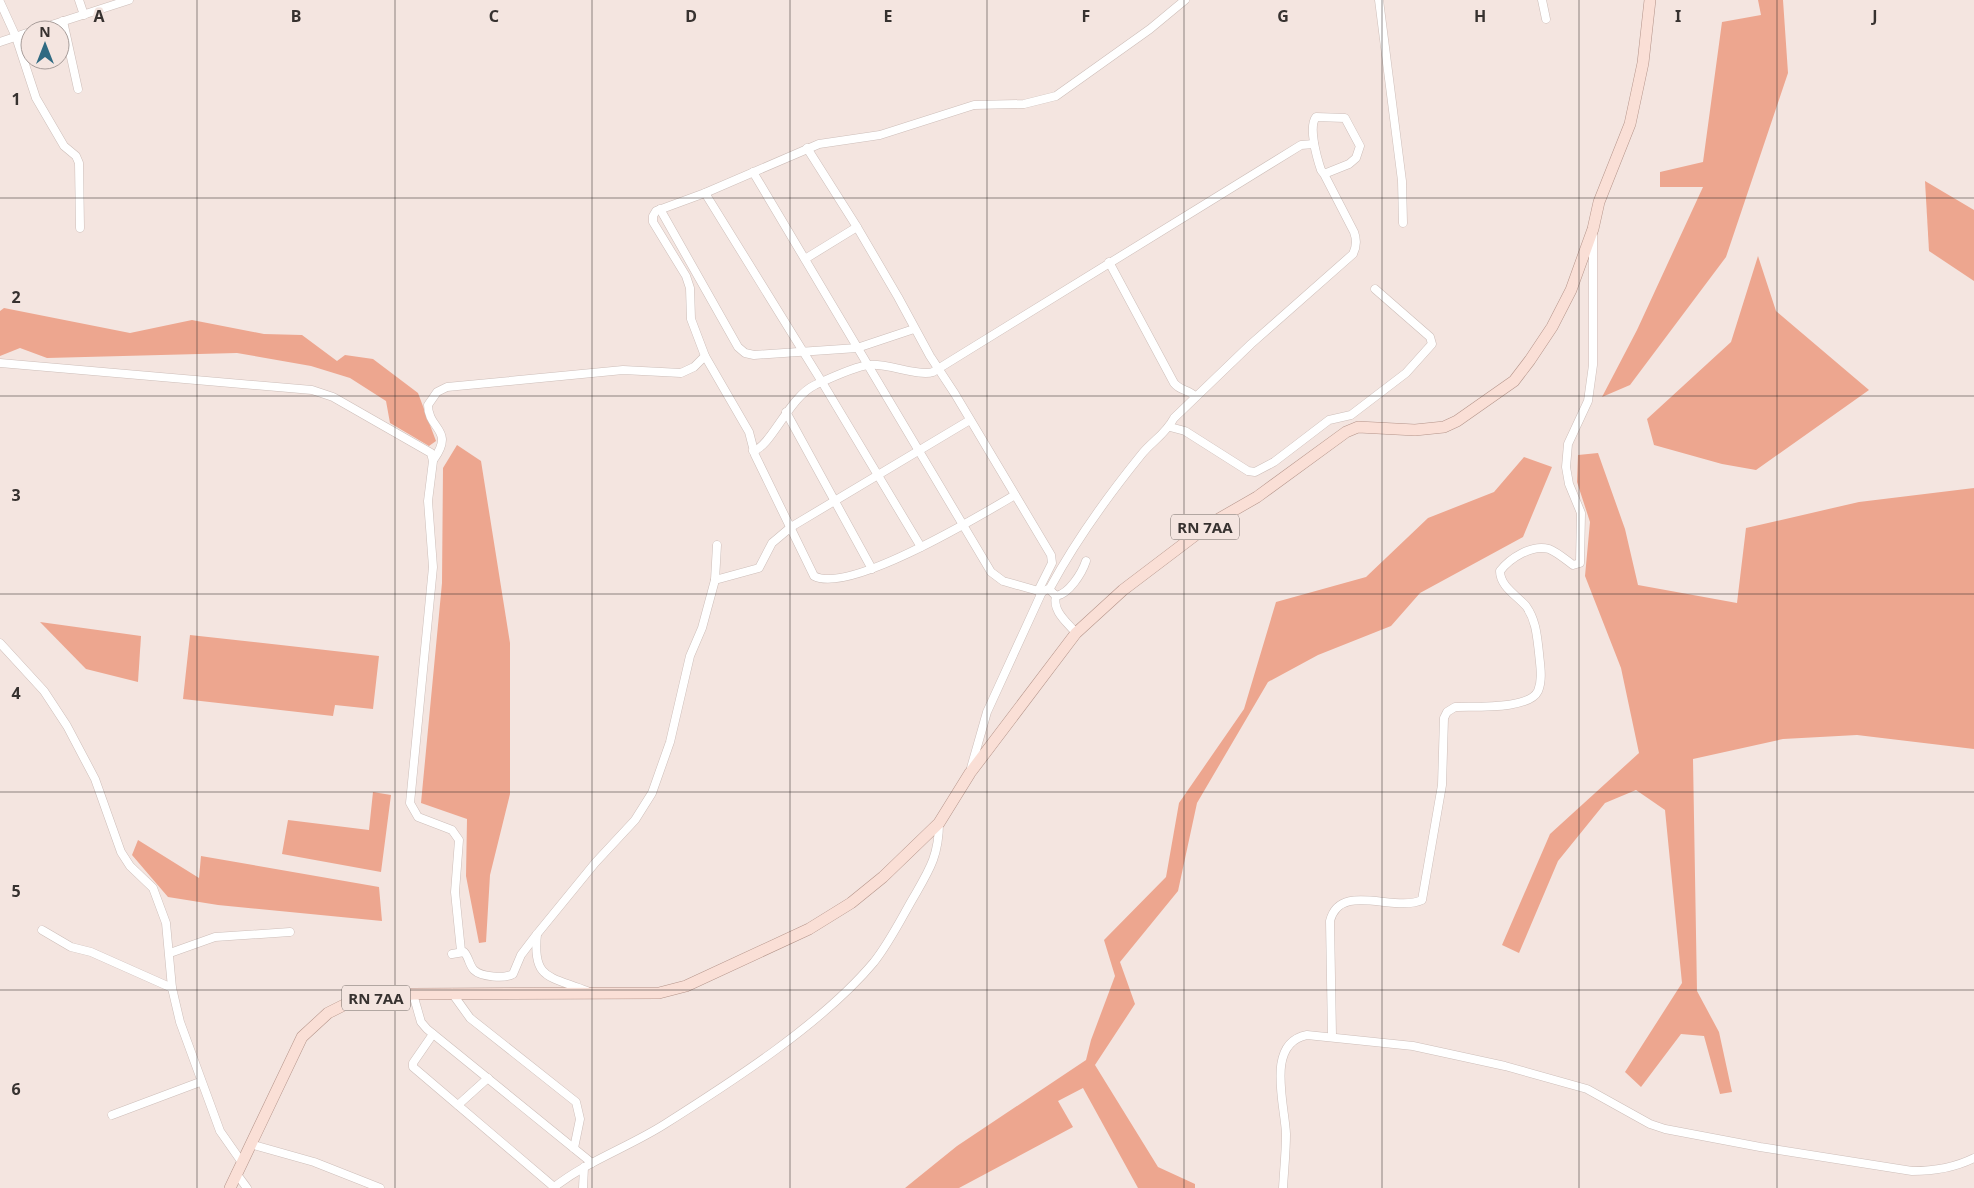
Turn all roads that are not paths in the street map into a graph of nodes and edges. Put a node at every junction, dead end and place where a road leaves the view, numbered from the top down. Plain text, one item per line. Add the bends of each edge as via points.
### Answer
1 (79, 0) edge
2 (129, 0) edge
3 (1185, 0) edge
4 (1379, 0) edge
5 (1542, 0) edge
6 (1650, 0) edge
7 (0, 2) edge
8 (84, 15) junction
9 (66, 20) edge
10 (1546, 20) dead end
11 (20, 36) edge
12 (16, 37) junction
13 (0, 42) edge
14 (70, 53) edge
15 (78, 89) dead end
16 (1314, 144) junction
17 (807, 148) junction
18 (753, 172) junction
19 (1324, 174) junction
20 (705, 193) junction
21 (660, 209) junction
22 (1403, 223) dead end
23 (857, 227) junction
24 (80, 228) dead end
25 (1593, 229) junction
26 (804, 259) junction
27 (1110, 262) junction
28 (1375, 289) dead end
29 (914, 329) junction
30 (857, 348) junction
31 (802, 351) junction
32 (705, 356) junction
33 (0, 363) edge
34 (867, 365) junction
35 (938, 369) junction
36 (822, 382) junction
37 (1195, 396) junction
38 (786, 412) junction
39 (1341, 418) junction
40 (970, 420) junction
41 (1170, 427) junction
42 (1346, 432) junction
43 (753, 451) junction
44 (918, 451) junction
45 (434, 459) junction
46 (878, 475) junction
47 (1015, 495) junction
48 (835, 500) junction
49 (963, 526) junction
50 (791, 527) junction
51 (717, 545) dead end
52 (921, 547) junction
53 (1086, 560) dead end
54 (872, 569) junction
55 (715, 580) junction
56 (1043, 591) junction
57 (1056, 596) junction
58 (1076, 632) junction
59 (0, 644) edge
60 (970, 773) junction
61 (939, 823) junction
62 (42, 930) dead end
63 (290, 932) dead end
64 (536, 934) junction
65 (461, 951) junction
66 (170, 954) junction
67 (452, 954) dead end
68 (172, 988) junction
69 (452, 993) junction
70 (413, 994) junction
71 (593, 994) junction
72 (433, 1034) junction
73 (1332, 1036) junction
74 (488, 1078) junction
75 (200, 1082) junction
76 (458, 1105) junction
77 (112, 1115) dead end
78 (250, 1144) junction
79 (574, 1148) junction
80 (1974, 1158) edge
81 (241, 1161) junction
82 (592, 1163) junction
83 (584, 1167) junction
84 (236, 1173) junction
85 (554, 1187) edge
86 (230, 1188) edge
87 (247, 1188) edge
88 (380, 1188) edge
89 (583, 1188) edge
90 (1283, 1188) edge

1 - 8 street
2 - 8 street
3 - 17 street via 1066,90 1050,98 1024,104 974,105 880,135
4 - 22 street via 1402,181
5 - 10 street
6 - 25 main road, RN 7AA via 1643,63 1630,124 1599,202
7 - 12 street
8 - 9 street
11 - 12 street
12 - 13 street
12 - 24 street via 41,108 64,146 80,163
14 - 15 street
16 - 19 street
16 - 19 street via 1313,121 1318,116 1345,118 1360,144 1353,162
16 - 27 street via 1302,145
17 - 18 street
17 - 23 street
18 - 20 street
18 - 26 street
19 - 37 street via 1356,236 1353,254
20 - 21 street
20 - 31 street
21 - 31 street via 740,349 749,354
21 - 32 street via 654,213 653,222 688,282 691,319
23 - 26 street
23 - 29 street
25 - 42 main road, RN 7AA via 1567,298 1552,327 1514,381 1444,427 1415,430 1358,427
25 - 73 street via 1593,365 1588,402 1568,444 1566,467 1568,484 1582,514 1580,563 1573,565 1550,549 1539,549 1508,560 1500,571 1502,582 1527,607 1536,627 1541,673 1538,691 1530,700 1520,704 1455,707 1447,712 1444,718 1442,785 1422,900 1410,903 1349,900 1333,910 1330,921
26 - 30 street
27 - 35 street
27 - 37 street via 1174,384
28 - 39 street via 1430,337 1432,344 1406,373
29 - 30 street
29 - 35 street
30 - 31 street
30 - 34 street
31 - 36 street
32 - 43 street via 749,432
32 - 45 street via 694,367 681,373 623,370 447,387 437,392 428,405 443,439
33 - 45 street via 318,391 431,454
34 - 35 street via 899,367 925,374
34 - 36 street
34 - 44 street
35 - 40 street
36 - 38 street via 802,392
36 - 46 street
37 - 41 street via 1174,418
38 - 43 street via 764,445
38 - 48 street
39 - 41 street via 1329,420 1274,462 1255,472 1248,471 1185,431
39 - 42 street
40 - 44 street
40 - 47 street
41 - 56 street via 1142,454 1094,516
42 - 58 main road, RN 7AA via 1257,496 1210,524 1122,590
43 - 50 street
44 - 46 street
44 - 49 street
45 - 65 street via 428,501 432,567 410,803 418,818 452,830 459,840 455,892
46 - 48 street
46 - 52 street
47 - 49 street
47 - 56 street via 1051,556 1052,563
48 - 50 street
48 - 54 street
49 - 52 street
49 - 56 street via 996,578
50 - 54 street via 814,576 838,577
50 - 55 street via 772,543 760,568
51 - 55 street
52 - 54 street
53 - 57 street via 1078,576
55 - 64 street via 702,628 690,656 670,742 652,793 636,820
56 - 57 street
56 - 60 street via 987,712
57 - 58 street via 1054,604 1057,611
58 - 60 main road, RN 7AA
59 - 66 street via 44,691 82,751 103,798 121,852 130,866 153,888 166,923
60 - 61 main road, RN 7AA
61 - 71 main road, RN 7AA via 883,877 851,903 809,929 686,986 659,993
61 - 82 street via 936,854 915,895 886,946 850,987 796,1034 741,1073 665,1124
62 - 68 street via 72,947 91,952
63 - 66 street via 215,937
64 - 65 street via 521,955 515,972 508,977 478,973
64 - 71 street via 535,958 542,971
65 - 67 street
66 - 68 street
68 - 75 street
69 - 70 main road, RN 7AA
69 - 71 main road, RN 7AA
69 - 79 street via 470,1018 576,1102 580,1119
70 - 72 street via 421,1022
70 - 78 main road, RN 7AA via 344,1005 314,1024 302,1037
72 - 74 street
72 - 76 street via 413,1067
73 - 80 street via 1413,1046 1505,1066 1587,1089 1650,1124 1760,1147 1912,1171 1953,1166
73 - 90 street via 1298,1036 1288,1045 1283,1059 1279,1082 1286,1134
74 - 76 street
74 - 79 street
75 - 77 street
75 - 81 street via 220,1130
76 - 85 street
78 - 81 main road, RN 7AA
78 - 88 street via 314,1162
79 - 82 street
81 - 84 main road, RN 7AA
82 - 83 street
83 - 85 street
83 - 89 street
84 - 86 main road, RN 7AA
84 - 87 street

